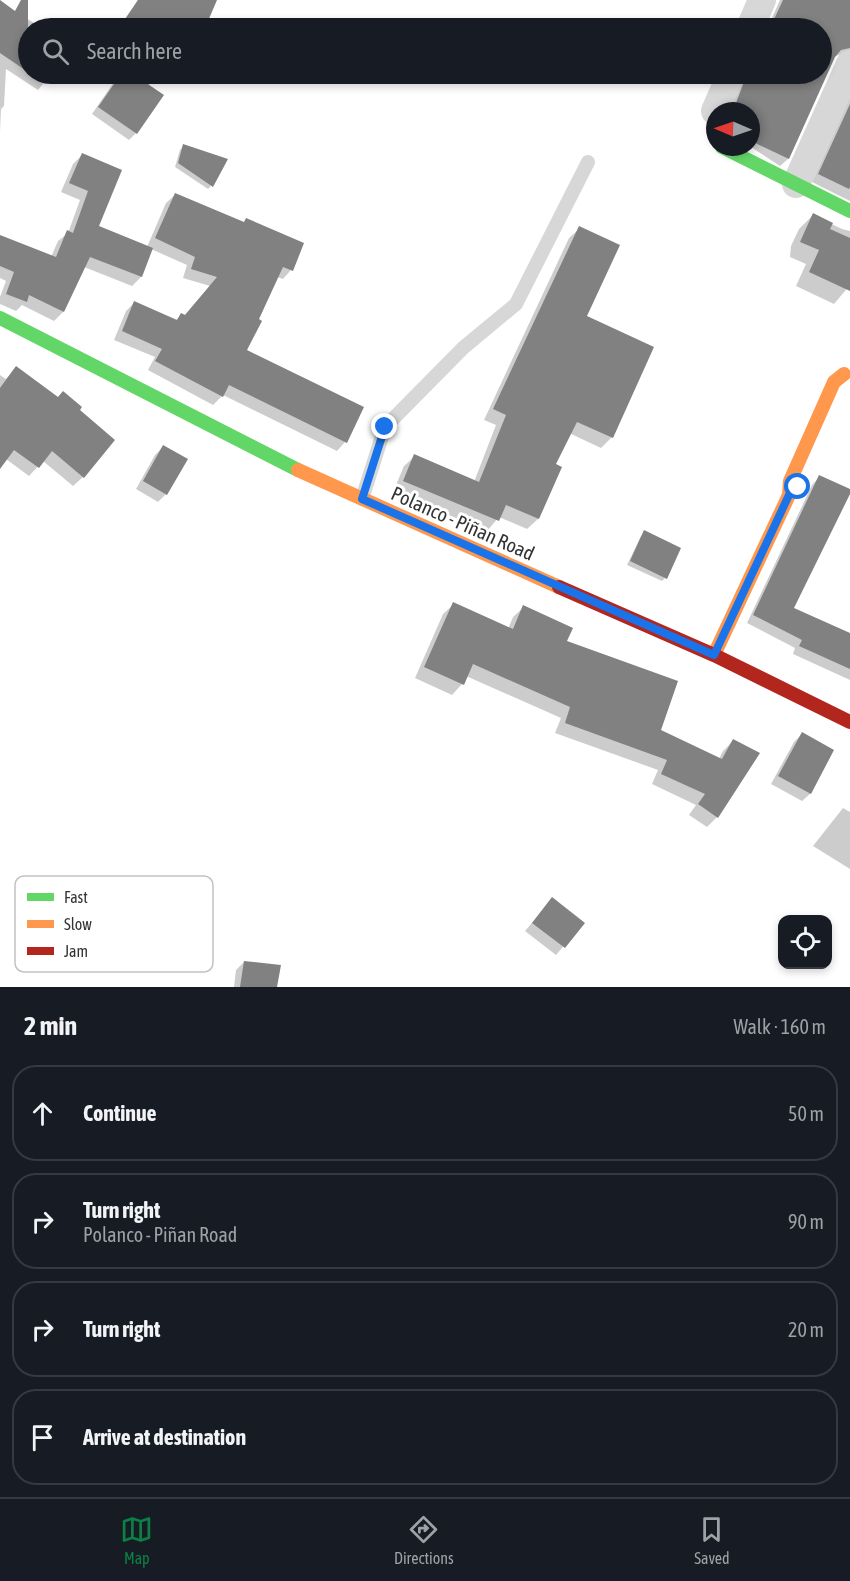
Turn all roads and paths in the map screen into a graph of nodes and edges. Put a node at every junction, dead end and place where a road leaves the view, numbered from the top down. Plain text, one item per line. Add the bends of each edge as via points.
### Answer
1 (762, 0) edge
2 (754, 18) edge
3 (850, 64) edge
4 (728, 84) edge
5 (723, 102) edge
6 (757, 156) edge
7 (588, 162) dead end
8 (796, 183) junction
9 (850, 211) edge
10 (0, 318) edge
11 (847, 368) edge
12 (789, 495) joint
13 (362, 499) junction
14 (714, 655) junction
15 (850, 722) edge

1 - 2 street
3 - 8 street
4 - 5 street
6 - 8 main road
7 - 13 lane via 516,304 463,348 385,427
8 - 9 main road
10 - 13 main road, Polanco - Piñan Road
11 - 12 street via 844,385 798,487
12 - 14 main road
13 - 14 main road, Polanco - Piñan Road
14 - 15 main road, Polanco - Piñan Road

